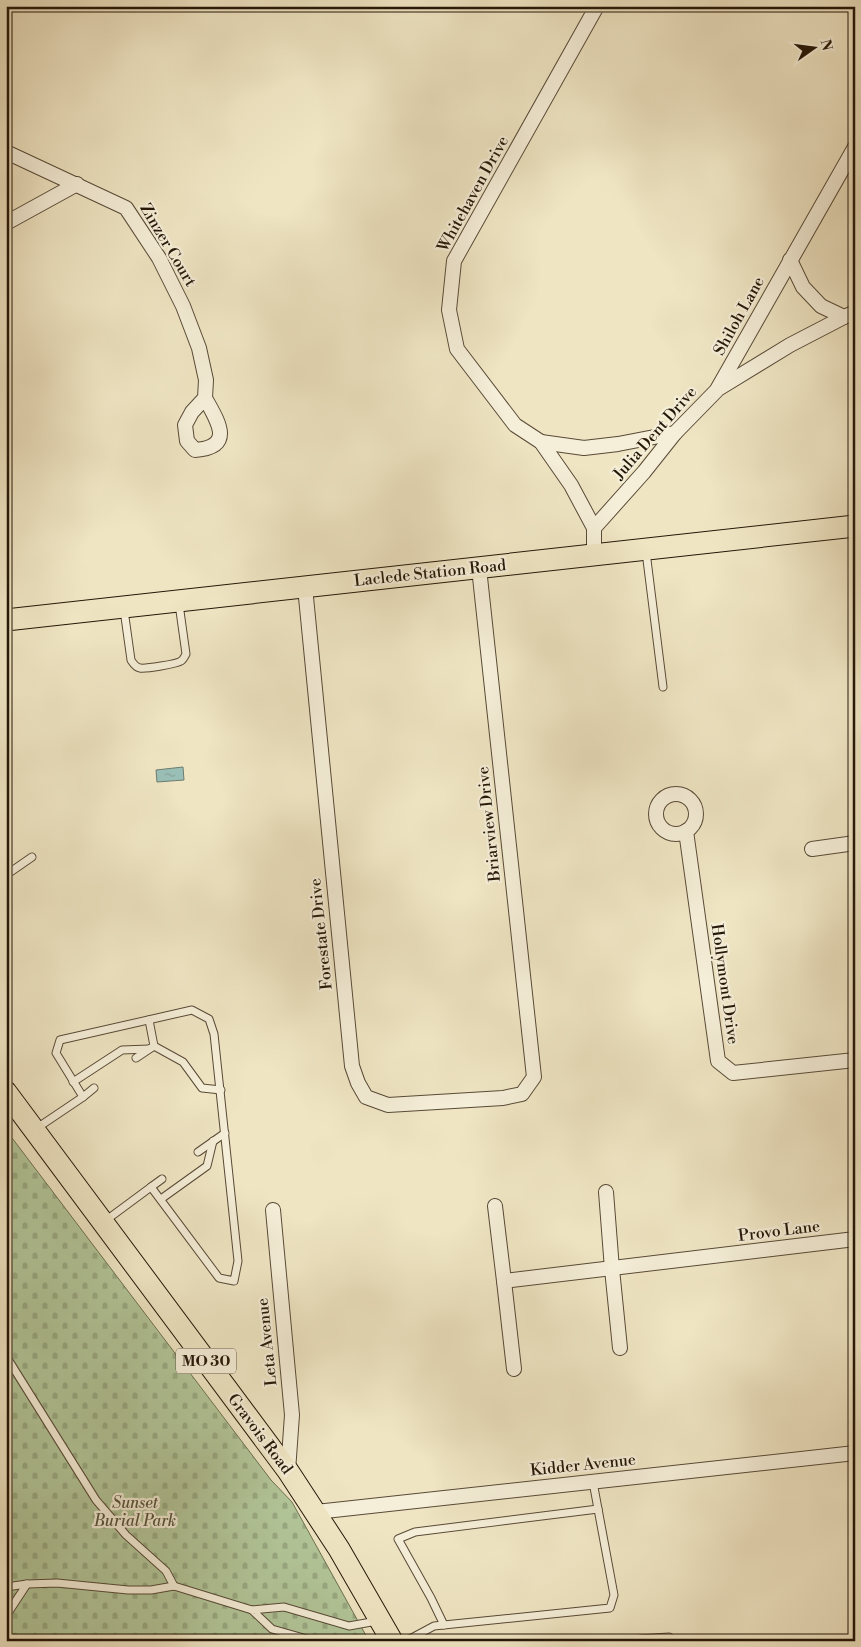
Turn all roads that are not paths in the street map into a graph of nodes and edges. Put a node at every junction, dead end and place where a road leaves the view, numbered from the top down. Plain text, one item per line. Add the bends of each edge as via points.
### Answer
1 (597, 6) edge
2 (855, 147) edge
3 (6, 152) edge
4 (77, 184) junction
5 (6, 223) edge
6 (790, 260) junction
7 (849, 314) edge
8 (718, 389) junction
9 (205, 398) dead end
10 (675, 433) junction
11 (541, 442) junction
12 (855, 526) edge
13 (594, 528) junction
14 (646, 549) junction
15 (594, 555) junction
16 (478, 568) junction
17 (304, 587) junction
18 (178, 601) junction
19 (124, 607) junction
20 (6, 620) edge
21 (663, 688) dead end
22 (686, 831) dead end
23 (855, 843) edge
24 (812, 849) dead end
25 (32, 857) dead end
26 (6, 875) edge
27 (149, 1020) junction
28 (151, 1047) junction
29 (136, 1058) dead end
30 (855, 1060) edge
31 (534, 1077) joint
32 (73, 1082) junction
33 (94, 1088) dead end
34 (221, 1090) junction
35 (6, 1092) edge
36 (83, 1097) junction
37 (34, 1129) junction
38 (225, 1133) junction
39 (213, 1141) junction
40 (198, 1152) dead end
41 (162, 1179) dead end
42 (151, 1187) junction
43 (606, 1192) dead end
44 (161, 1199) junction
45 (495, 1206) dead end
46 (273, 1210) dead end
47 (103, 1223) junction
48 (855, 1239) edge
49 (612, 1269) junction
50 (504, 1281) junction
51 (620, 1348) dead end
52 (6, 1356) edge
53 (514, 1369) dead end
54 (855, 1453) edge
55 (288, 1472) junction
56 (593, 1482) junction
57 (598, 1509) junction
58 (316, 1512) junction
59 (27, 1584) junction
60 (174, 1586) junction
61 (6, 1587) edge
62 (252, 1610) junction
63 (6, 1616) edge
64 (380, 1620) junction
65 (444, 1625) junction
66 (669, 1637) dead end
67 (314, 1641) edge
68 (392, 1641) edge
69 (406, 1641) edge
70 (636, 1641) edge

1 - 11 street, Whitehaven Drive via 454,261 448,310 457,349 515,426
2 - 6 street, Shiloh Lane
3 - 4 street, Zinzer Court
4 - 5 street
4 - 9 street, Zinzer Court via 126,208 159,258 199,348 206,380
6 - 7 street via 803,287 821,306
6 - 8 street, Shiloh Lane
7 - 8 street, Julia Dent Drive
8 - 10 street, Julia Dent Drive
10 - 11 street, Whitehaven Drive via 584,448
10 - 13 street, Julia Dent Drive
11 - 13 street, Whitehaven Drive via 571,485
12 - 14 main road, Laclede Station Road
13 - 15 street, Whitehaven Drive
14 - 15 main road, Laclede Station Road
14 - 21 lane
15 - 16 main road, Laclede Station Road
16 - 17 main road, Laclede Station Road
16 - 31 street, Briarview Drive
17 - 18 main road, Laclede Station Road
17 - 31 street, Forestate Drive via 352,1066 358,1083 366,1097 388,1105 503,1098 522,1094
18 - 19 main road, Laclede Station Road
18 - 19 lane via 184,658 175,663 141,668 131,660
19 - 20 main road, Laclede Station Road
22 - 30 street, Hollymont Drive via 718,1062 733,1073
23 - 24 street
25 - 26 lane
27 - 28 lane
27 - 32 lane via 60,1040 56,1053
27 - 34 lane via 192,1010 210,1019
28 - 29 lane
28 - 32 lane via 122,1050
28 - 34 lane via 182,1062 202,1088
32 - 36 lane
33 - 36 lane
34 - 38 lane
35 - 37 main road, Gravois Road / MO 30
36 - 37 lane
37 - 47 main road, Gravois Road / MO 30
38 - 39 lane
38 - 44 lane via 238,1261 234,1282 220,1278
39 - 40 lane
39 - 44 lane via 207,1166
41 - 42 lane
42 - 44 lane
42 - 47 lane
43 - 49 street
45 - 50 street
46 - 55 street, Leta Avenue via 292,1414
47 - 55 main road, Gravois Road / MO 30
48 - 49 street, Provo Lane
49 - 50 street, Provo Lane
49 - 51 street
50 - 53 street
52 - 60 lane via 96,1500 126,1535 166,1571
54 - 56 street, Kidder Avenue
55 - 58 main road, Gravois Road / MO 30
56 - 57 lane
56 - 58 street, Kidder Avenue
57 - 65 lane via 614,1595 610,1608
57 - 65 lane via 415,1532 398,1539
58 - 64 main road, Gravois Road / MO 30
59 - 60 lane via 57,1583 128,1590
59 - 61 lane
59 - 63 lane
60 - 62 lane
62 - 64 lane via 284,1606 349,1626
62 - 67 lane via 272,1629
64 - 68 main road, Gravois Road / MO 30
65 - 69 lane via 434,1626
66 - 70 lane

